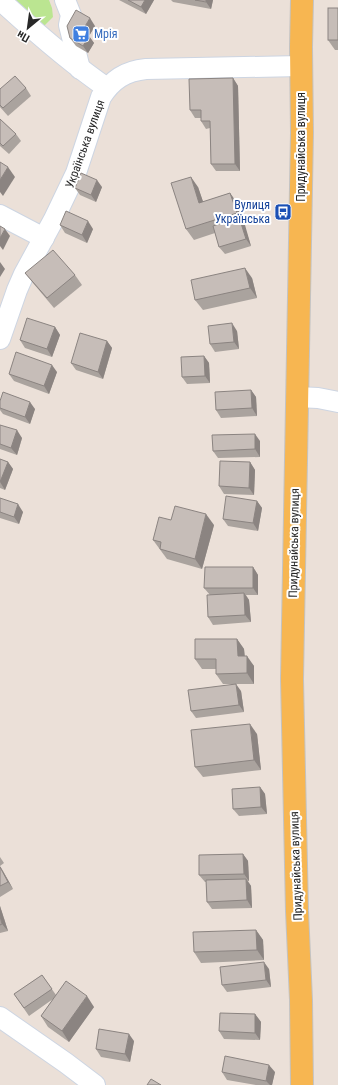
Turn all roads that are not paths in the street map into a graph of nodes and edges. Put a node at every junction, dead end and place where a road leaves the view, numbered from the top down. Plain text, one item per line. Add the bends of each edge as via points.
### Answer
1 (0, 0) edge
2 (65, 0) edge
3 (302, 0) edge
4 (301, 66) junction
5 (80, 70) junction
6 (107, 88) junction
7 (0, 214) edge
8 (44, 238) junction
9 (0, 339) edge
10 (297, 397) junction
11 (338, 402) edge
12 (0, 1018) edge
13 (95, 1085) edge
14 (302, 1085) edge

1 - 5 street
2 - 5 street via 71,15 69,25
3 - 4 main road, Придунайська вулиця
4 - 6 street, Українська вулиця via 146,68 124,74
4 - 10 main road, Придунайська вулиця
5 - 6 street
6 - 8 street, Українська вулиця via 101,97 76,173
7 - 8 street
8 - 9 street, Українська вулиця via 17,290
10 - 11 street
10 - 14 main road, Придунайська вулиця via 292,679
12 - 13 street

